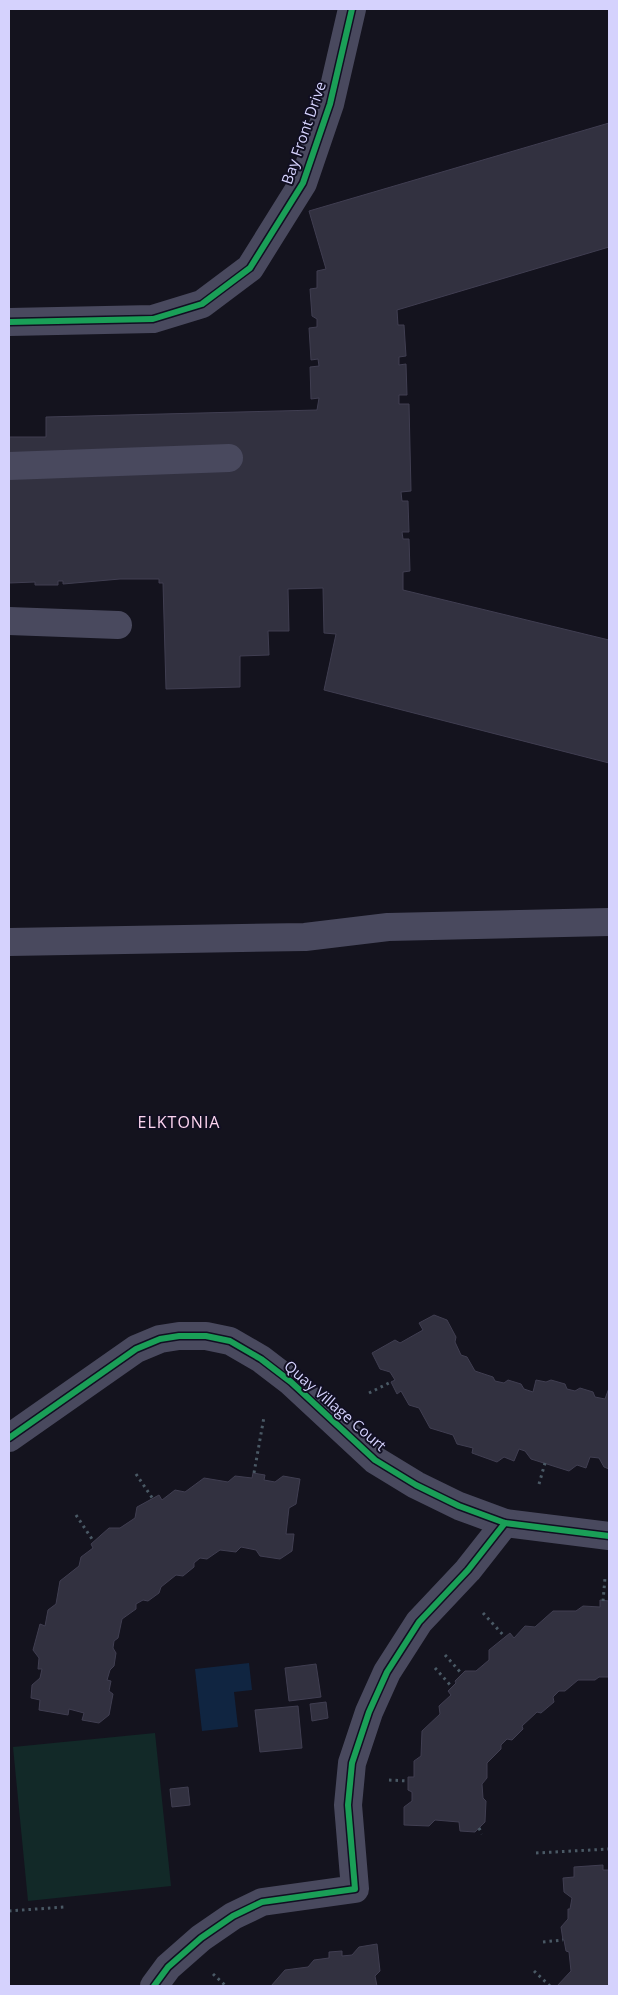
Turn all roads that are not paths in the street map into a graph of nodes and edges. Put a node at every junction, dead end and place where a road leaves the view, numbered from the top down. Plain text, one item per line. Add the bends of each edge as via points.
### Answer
1 (352, 9) edge
2 (9, 322) edge
3 (229, 458) dead end
4 (9, 466) edge
5 (9, 621) edge
6 (118, 625) dead end
7 (609, 922) edge
8 (9, 942) edge
9 (9, 1438) edge
10 (505, 1523) junction
11 (609, 1536) edge
12 (154, 1986) edge

1 - 2 street, Bay Front Drive via 330,104 303,183 250,268 202,304 153,319
3 - 4 street
5 - 6 street
7 - 8 street via 388,927 295,937
9 - 10 street, Quay Village Court via 136,1349 160,1339 206,1336 230,1341 261,1359 291,1382 375,1460 459,1506
10 - 11 street, Quay Village Court
10 - 12 street via 468,1570 418,1622 387,1672 369,1712 352,1763 348,1805 355,1889 262,1902 233,1916 201,1938 168,1968

